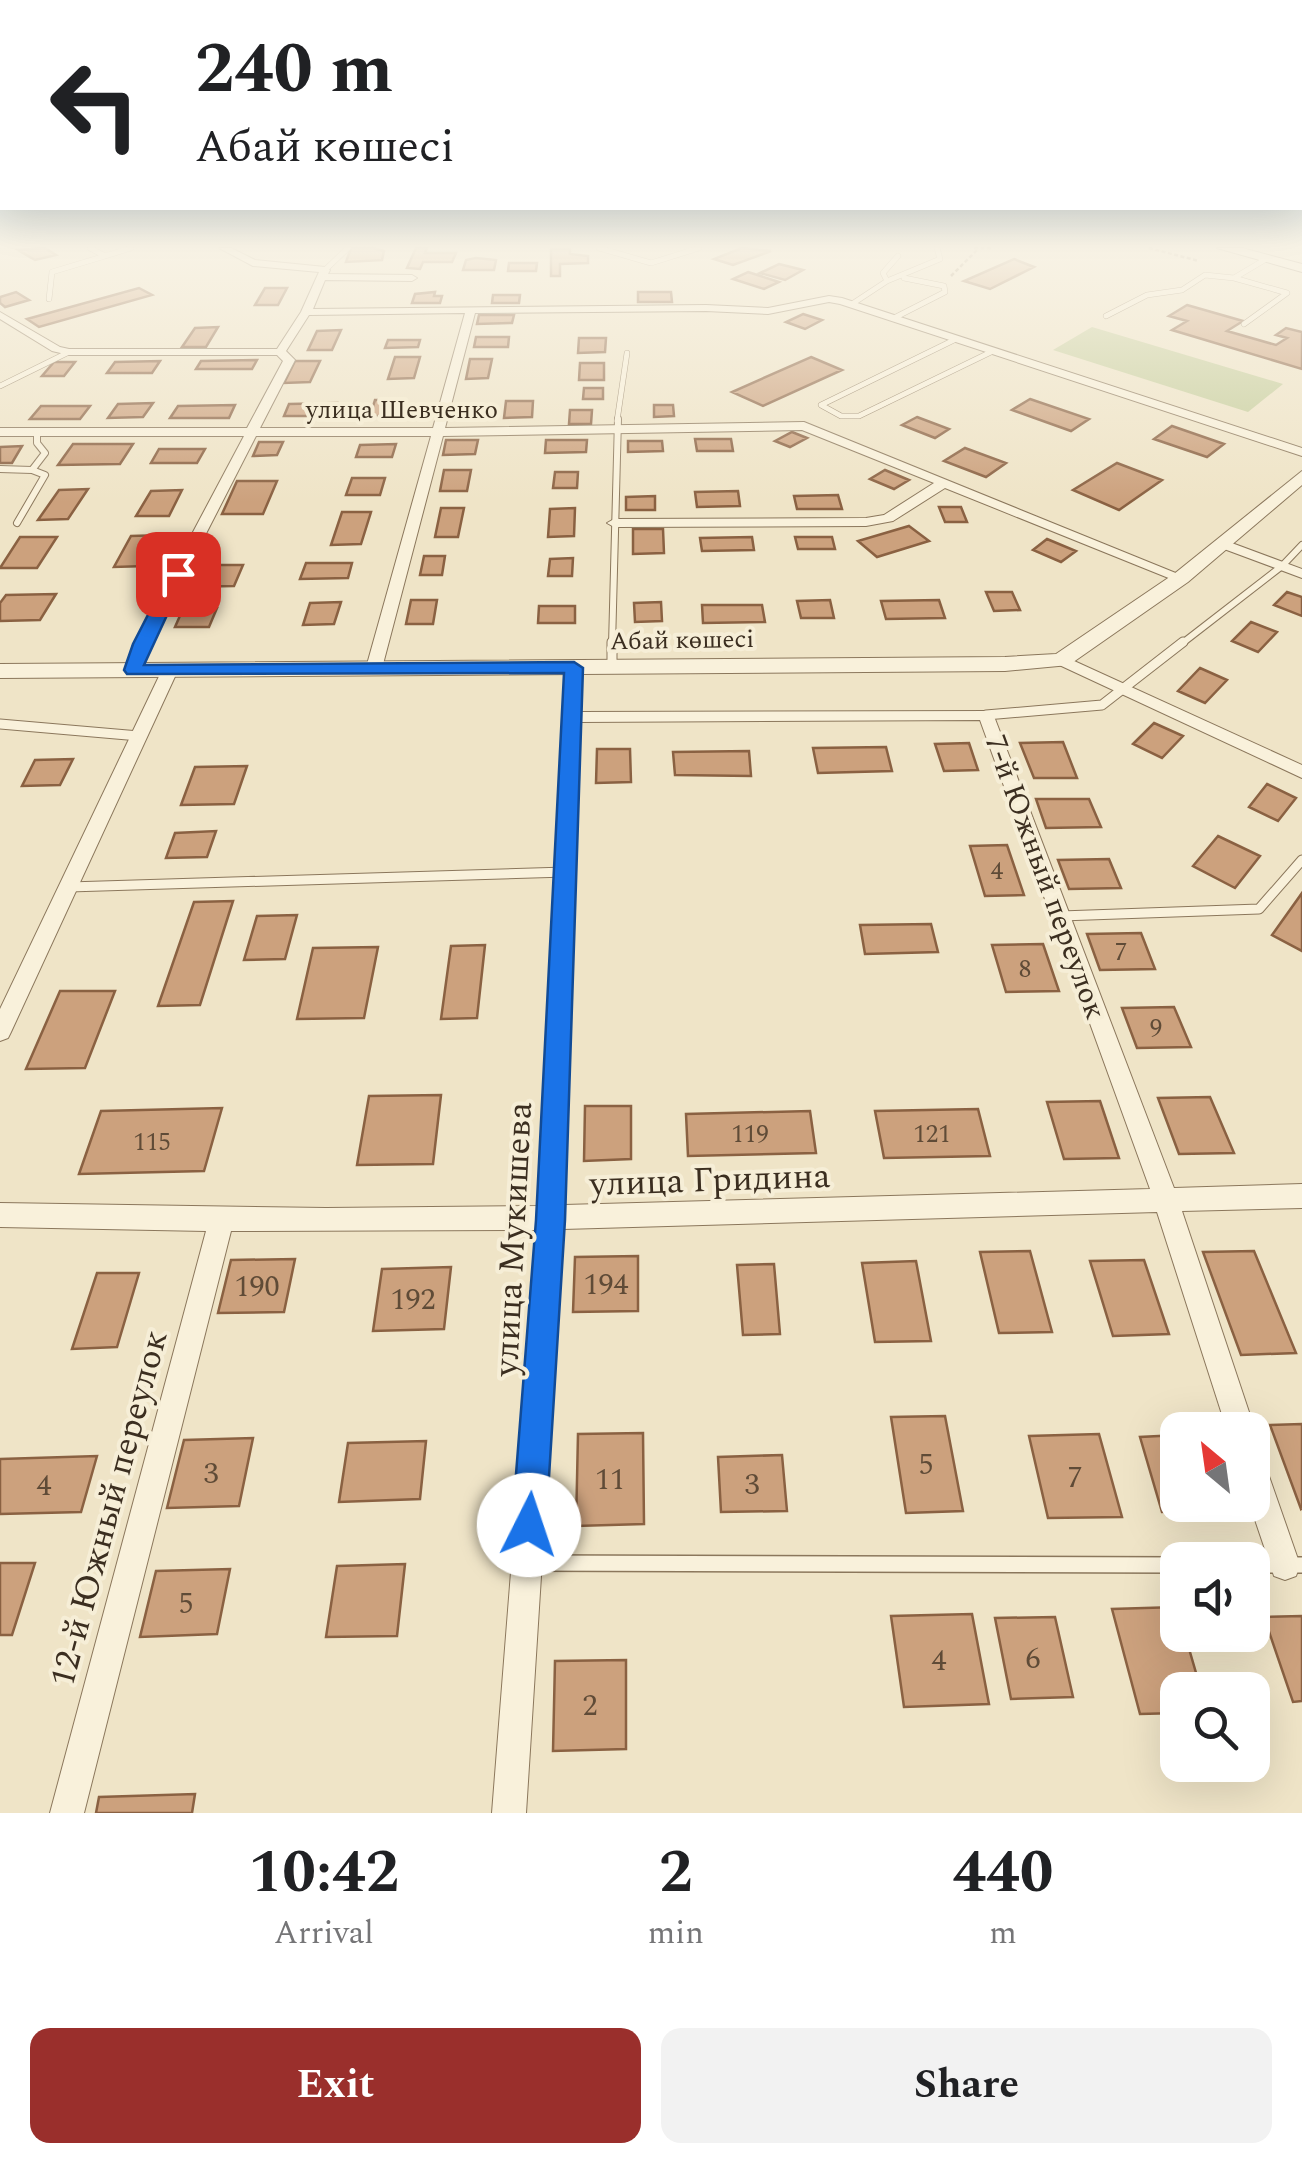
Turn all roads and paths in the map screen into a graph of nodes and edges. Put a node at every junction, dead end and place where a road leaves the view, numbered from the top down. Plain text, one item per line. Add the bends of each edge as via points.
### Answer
1 (33, 333) edge
2 (293, 333) edge
3 (464, 333) edge
4 (939, 333) edge
5 (956, 338) junction
6 (993, 351) junction
7 (69, 352) junction
8 (280, 352) junction
9 (627, 354) dead end
10 (0, 386) edge
11 (616, 430) junction
12 (250, 431) junction
13 (0, 432) edge
14 (437, 432) junction
15 (37, 434) junction
16 (1302, 452) edge
17 (0, 470) edge
18 (32, 470) junction
19 (1302, 476) edge
20 (945, 482) junction
21 (17, 523) dead end
22 (614, 523) junction
23 (1221, 543) junction
24 (1302, 545) edge
25 (1282, 566) junction
26 (1302, 574) edge
27 (1181, 578) junction
28 (1061, 660) junction
29 (612, 666) junction
30 (374, 668) junction
31 (574, 668) junction
32 (133, 670) junction
33 (170, 670) junction
34 (0, 671) edge
35 (1124, 689) junction
36 (986, 715) junction
37 (572, 718) junction
38 (0, 724) edge
39 (139, 736) junction
40 (1302, 772) edge
41 (1302, 860) edge
42 (566, 872) junction
43 (68, 888) junction
44 (1061, 916) junction
45 (0, 1032) edge
46 (1302, 1196) edge
47 (1166, 1200) junction
48 (0, 1215) edge
49 (551, 1220) junction
50 (221, 1222) junction
51 (1235, 1412) edge
52 (1270, 1509) edge
53 (526, 1563) junction
54 (1160, 1565) edge
55 (1293, 1565) edge
56 (67, 1813) edge
57 (509, 1813) edge

1 - 7 street
2 - 8 street
3 - 14 street
4 - 5 street
5 - 6 street
5 - 6 lane via 822,405 840,416 858,416
6 - 16 street
7 - 8 street
7 - 10 lane
8 - 12 street via 288,360
9 - 11 lane
11 - 14 street, улица Шевченко
11 - 20 street, улица Шевченко via 804,426
11 - 22 lane
12 - 14 street, улица Шевченко
12 - 15 street, улица Шевченко
12 - 32 street
13 - 15 street, улица Шевченко
14 - 30 street
15 - 18 lane via 45,453
17 - 18 lane
18 - 21 lane via 45,474
19 - 23 street
20 - 22 street via 888,518 866,522
20 - 27 street
22 - 29 lane
23 - 25 street
23 - 27 street
24 - 25 lane
25 - 26 street
25 - 35 lane
27 - 28 street
28 - 29 street, Абай көшесі
28 - 35 street
29 - 31 street, Абай көшесі
30 - 31 street, Абай көшесі
30 - 33 street, Абай көшесі
31 - 37 street, улица Мукишева
32 - 33 street, Абай көшесі
32 - 34 street, Абай көшесі
33 - 39 street
35 - 36 lane via 1102,706
35 - 40 street
36 - 37 street, 7-й Южный переулок
36 - 44 street, 7-й Южный переулок
37 - 42 street, улица Мукишева
38 - 39 lane
39 - 43 street
41 - 44 lane via 1259,908
42 - 43 lane
42 - 49 street, улица Мукишева
43 - 45 street
44 - 47 street, 7-й Южный переулок
46 - 47 street, улица Гридина
47 - 49 street, улица Гридина
47 - 51 street, 7-й Южный переулок
48 - 50 street, улица Гридина
49 - 50 street, улица Гридина
49 - 53 street, улица Мукишева
50 - 56 street, 12-й Южный переулок
52 - 55 street
53 - 54 lane
53 - 57 street, улица Мукишева

